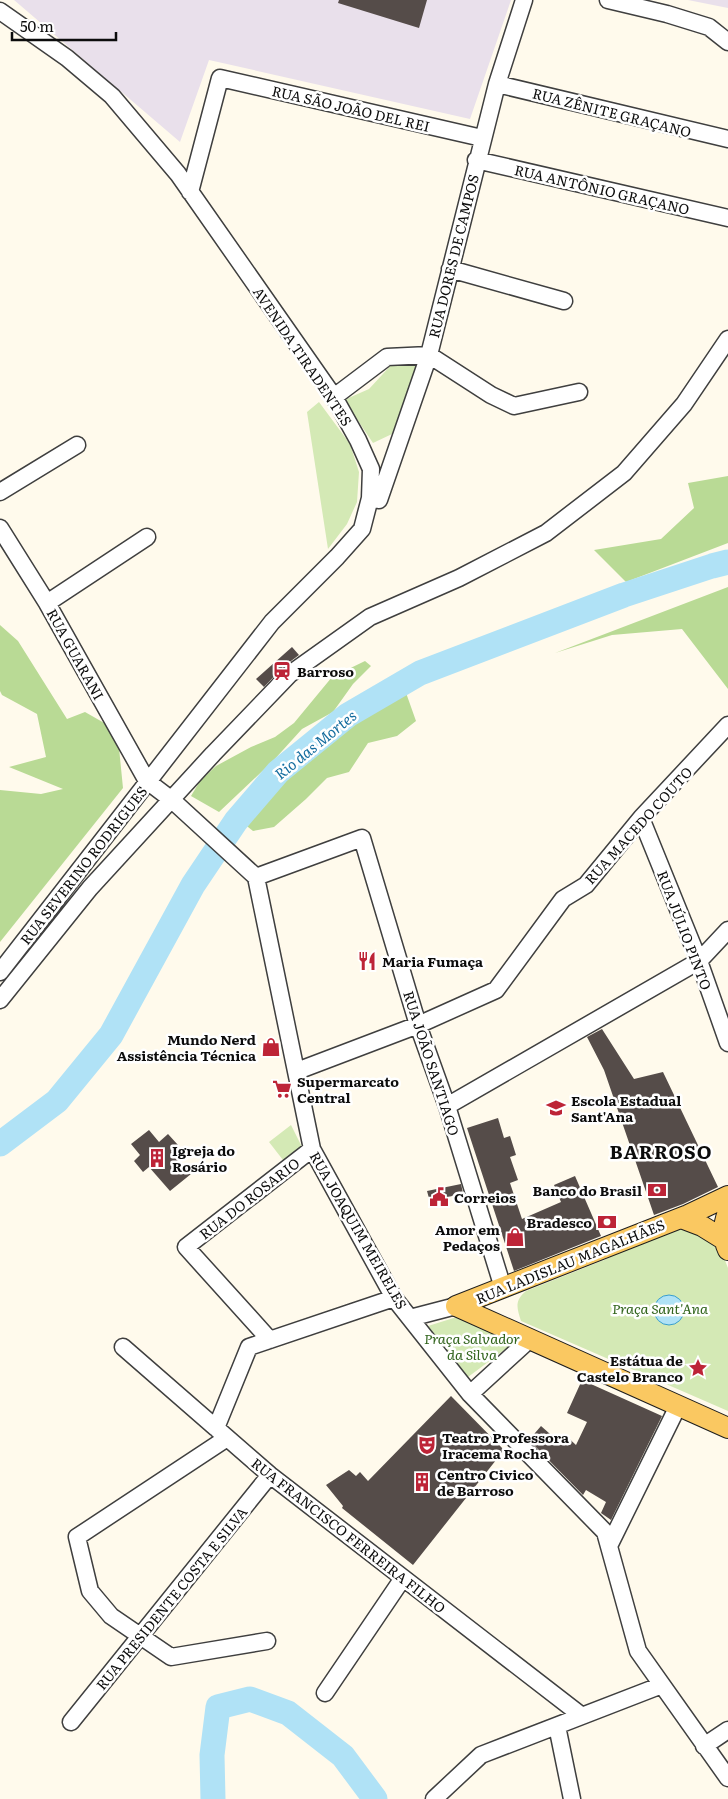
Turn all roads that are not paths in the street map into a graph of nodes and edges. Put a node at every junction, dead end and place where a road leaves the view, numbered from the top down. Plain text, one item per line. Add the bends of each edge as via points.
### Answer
1 (524, 0) edge
2 (608, 0) edge
3 (0, 11) edge
4 (709, 27) junction
5 (728, 28) edge
6 (728, 42) edge
7 (497, 84) junction
8 (482, 138) junction
9 (728, 140) edge
10 (476, 160) junction
11 (190, 192) junction
12 (728, 218) edge
13 (450, 269) junction
14 (564, 301) dead end
15 (728, 339) edge
16 (429, 355) junction
17 (579, 392) dead end
18 (334, 397) junction
19 (77, 445) dead end
20 (0, 492) edge
21 (370, 498) junction
22 (0, 528) edge
23 (147, 538) dead end
24 (47, 603) junction
25 (728, 725) edge
26 (147, 781) junction
27 (172, 800) junction
28 (641, 818) junction
29 (256, 877) junction
30 (728, 930) edge
31 (699, 962) junction
32 (0, 972) edge
33 (0, 1000) edge
34 (418, 1024) junction
35 (728, 1043) edge
36 (297, 1071) junction
37 (447, 1106) junction
38 (312, 1149) junction
39 (728, 1196) edge
40 (728, 1212) edge
41 (681, 1218) junction
42 (726, 1245) edge
43 (503, 1288) junction
44 (394, 1298) junction
45 (456, 1306) junction
46 (410, 1318) junction
47 (270, 1340) junction
48 (528, 1340) junction
49 (123, 1346) dead end
50 (470, 1394) junction
51 (678, 1406) junction
52 (728, 1428) edge
53 (222, 1433) junction
54 (270, 1475) junction
55 (609, 1546) junction
56 (403, 1578) junction
57 (140, 1637) junction
58 (267, 1641) dead end
59 (662, 1685) junction
60 (325, 1693) dead end
61 (582, 1716) junction
62 (71, 1722) dead end
63 (557, 1726) junction
64 (728, 1730) edge
65 (704, 1746) junction
66 (728, 1778) edge
67 (434, 1799) edge
68 (572, 1799) edge

1 - 7 street, RUA DORES DE CAMPOS
2 - 4 street
3 - 11 street, AVENIDA TIRADENTES via 67,58 112,96
4 - 5 street
4 - 6 street
7 - 8 street, RUA DORES DE CAMPOS
7 - 9 street, RUA ZÊNITE GRAÇANO
8 - 10 street, RUA DORES DE CAMPOS
8 - 11 street, RUA SÃO JOÃO DEL REI via 220,78
10 - 12 street, RUA ANTÔNIO GRAÇANO
10 - 13 street, RUA DORES DE CAMPOS
11 - 18 street, AVENIDA TIRADENTES
13 - 14 street
13 - 16 street, RUA DORES DE CAMPOS
15 - 27 street via 684,404 624,473 546,533 459,578 370,617 290,674
16 - 17 street via 514,406
16 - 18 street via 387,357
16 - 21 street, RUA DORES DE CAMPOS via 379,500
18 - 21 street, AVENIDA TIRADENTES via 371,469
19 - 20 street
21 - 26 street, AVENIDA TIRADENTES via 362,529 272,622
22 - 24 street, RUA GUARANI
23 - 24 street
24 - 26 street, RUA GUARANI
25 - 28 street, RUA MACEDO COUTO
26 - 27 street
26 - 32 street, RUA SEVERINO RODRIGUES
27 - 29 street
27 - 33 street via 90,888
28 - 31 street, RUA JÚLIO PINTO
28 - 34 street, RUA MACEDO COUTO via 586,885 563,899 496,990
29 - 34 street, RUA JOÃO SANTIAGO via 362,838
29 - 36 street, RUA JOAQUIM MEIRELES
30 - 31 street
31 - 35 street, RUA JÚLIO PINTO
31 - 37 street
34 - 36 street, RUA MACEDO COUTO
34 - 37 street, RUA JOÃO SANTIAGO
36 - 38 street, RUA JOAQUIM MEIRELES
37 - 43 street, RUA JOÃO SANTIAGO
38 - 44 street, RUA JOAQUIM MEIRELES
38 - 47 street, RUA DO ROSARIO via 186,1247
39 - 41 main road, RUA LADISLAU MAGALHÃES
40 - 42 main road
41 - 42 main road via 702,1226
41 - 43 main road, RUA LADISLAU MAGALHÃES
43 - 45 main road, RUA LADISLAU MAGALHÃES
44 - 46 street, RUA JOAQUIM MEIRELES
44 - 47 street
45 - 46 street, RUA LADISLAU MAGALHÃES
45 - 48 main road
46 - 50 street, RUA JOAQUIM MEIRELES
47 - 53 street via 249,1347
48 - 50 street
48 - 51 main road
49 - 53 street, RUA FRANCISCO FERREIRA FILHO
50 - 55 street, RUA JOAQUIM MEIRELES via 605,1532
51 - 52 main road
51 - 55 street
53 - 54 street, RUA FRANCISCO FERREIRA FILHO
53 - 57 street via 77,1537 90,1591 111,1616
54 - 56 street, RUA FRANCISCO FERREIRA FILHO
54 - 57 street, RUA PRESIDENTE COSTA E SILVA
55 - 59 street, RUA JOAQUIM MEIRELES via 638,1651
56 - 60 street
56 - 61 street, RUA FRANCISCO FERREIRA FILHO
57 - 58 street via 171,1657
57 - 62 street, RUA PRESIDENTE COSTA E SILVA
59 - 61 street
59 - 65 street, RUA JOAQUIM MEIRELES
61 - 63 street
63 - 67 street via 481,1755
63 - 68 street
64 - 65 street
65 - 66 street, RUA JOAQUIM MEIRELES

